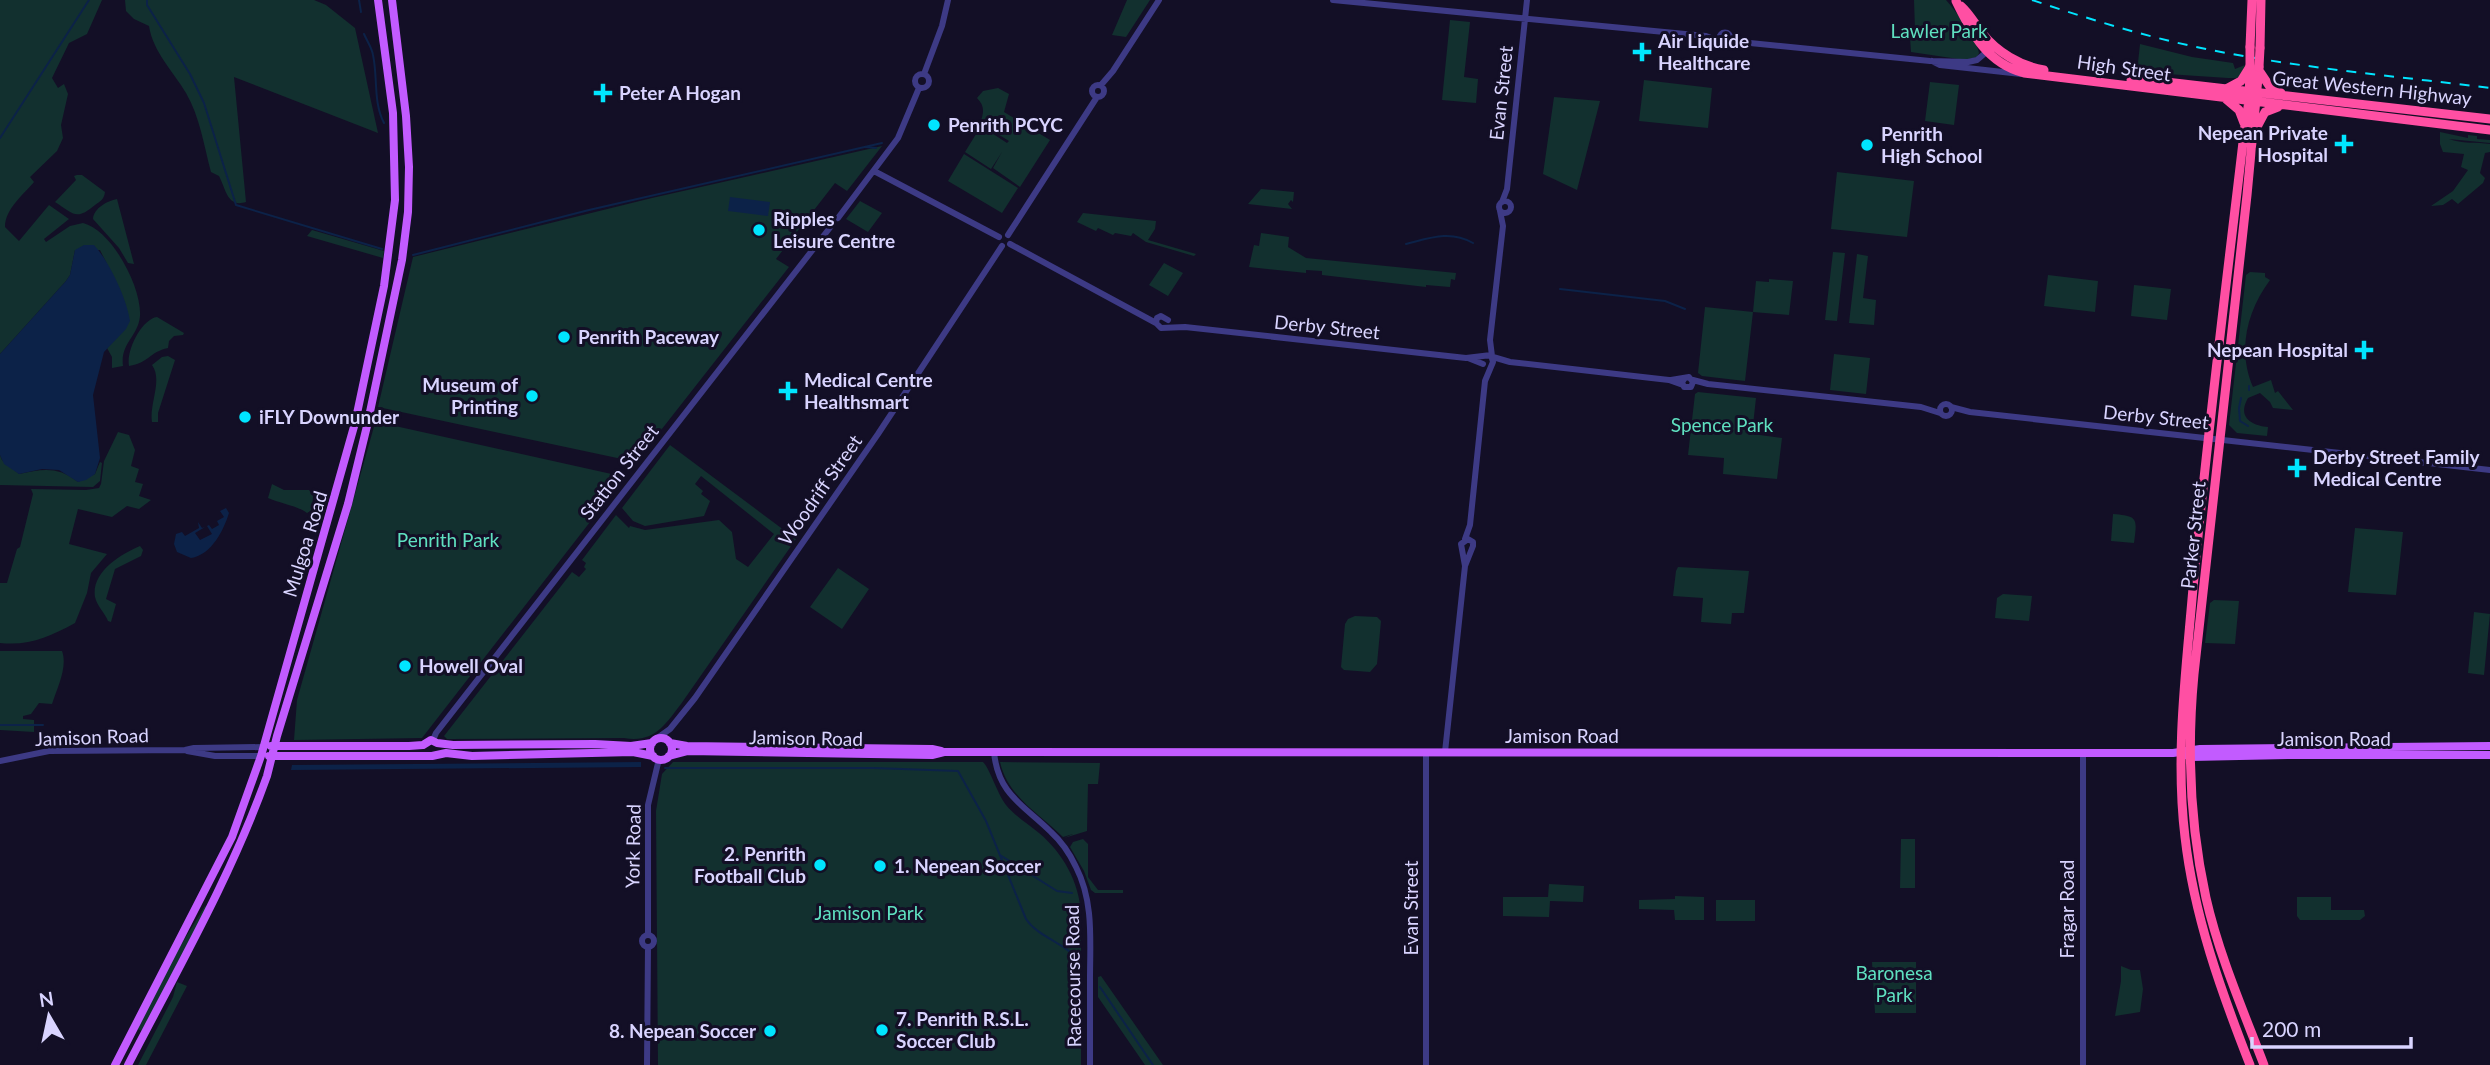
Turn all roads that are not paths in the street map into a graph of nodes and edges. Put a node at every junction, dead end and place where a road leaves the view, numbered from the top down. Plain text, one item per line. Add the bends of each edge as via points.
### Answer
1 (378, 0) edge
2 (392, 0) edge
3 (948, 0) edge
4 (1159, 0) edge
5 (1333, 0) edge
6 (1527, 0) edge
7 (2252, 0) edge
8 (2261, 0) edge
9 (1956, 1) edge
10 (1526, 18) junction
11 (2255, 48) junction
12 (1990, 52) junction
13 (1930, 61) junction
14 (2254, 68) junction
15 (2037, 75) junction
16 (2226, 94) junction
17 (2253, 97) junction
18 (2296, 97) junction
19 (2283, 106) junction
20 (2490, 119) edge
21 (2245, 125) junction
22 (2490, 130) edge
23 (2254, 135) junction
24 (874, 171) junction
25 (1505, 203) junction
26 (1500, 211) junction
27 (1508, 212) junction
28 (1503, 226) junction
29 (1008, 234) junction
30 (999, 237) junction
31 (1010, 244) junction
32 (1002, 246) junction
33 (1157, 320) junction
34 (1168, 320) junction
35 (1185, 327) junction
36 (1164, 328) junction
37 (1488, 360) junction
38 (358, 408) junction
39 (1940, 409) junction
40 (370, 411) junction
41 (1951, 411) junction
42 (2209, 438) junction
43 (2221, 440) junction
44 (2490, 470) edge
45 (683, 715) junction
46 (654, 741) junction
47 (435, 742) junction
48 (670, 742) junction
49 (423, 745) junction
50 (275, 746) junction
51 (2490, 746) edge
52 (264, 747) junction
53 (185, 750) junction
54 (2457, 750) junction
55 (944, 752) junction
56 (994, 752) junction
57 (1426, 752) junction
58 (1445, 752) junction
59 (2083, 752) junction
60 (2180, 752) junction
61 (2191, 754) junction
62 (432, 755) junction
63 (2490, 755) edge
64 (272, 756) junction
65 (669, 756) junction
66 (261, 757) junction
67 (656, 758) junction
68 (0, 761) edge
69 (115, 1065) edge
70 (128, 1065) edge
71 (648, 1065) edge
72 (1090, 1065) edge
73 (1426, 1065) edge
74 (2083, 1065) edge
75 (2250, 1065) edge
76 (2264, 1065) edge

1 - 38 main road, Mulgoa Road via 393,113 395,200 384,286
2 - 40 main road, Mulgoa Road via 406,116 408,212 395,300
3 - 24 street via 924,74 915,79 919,88 902,131
4 - 29 street via 1113,71 1092,89 1097,97
5 - 10 street
6 - 10 street, Evan Street
7 - 11 highway, Parker Street
8 - 11 highway, Parker Street
9 - 12 highway via 1969,13
10 - 13 street via 1706,36 1720,38 1725,44 1730,39 1743,40
10 - 25 street, Evan Street
11 - 14 highway, Parker Street, bridge
12 - 13 street via 1968,62
12 - 15 highway, High Street via 2017,71
12 - 16 highway, High Street via 2038,69
13 - 15 street
14 - 16 highway
14 - 17 highway, Parker Street
14 - 18 highway via 2274,90
15 - 16 highway, High Street
16 - 17 highway, High Street
16 - 21 highway
17 - 18 highway, Great Western Highway
17 - 19 highway, Great Western Highway
17 - 21 highway, Parker Street
17 - 23 highway, Parker Street
18 - 20 highway, Great Western Highway
19 - 22 highway, Great Western Highway
19 - 23 highway via 2265,112
21 - 42 highway, Parker Street
23 - 43 highway, Parker Street
24 - 30 street
24 - 47 street, Station Street via 838,218 831,219 832,225 436,733
25 - 26 street via 1499,205
25 - 27 street via 1511,208
26 - 27 street
26 - 28 street
27 - 28 street
28 - 37 street
29 - 30 street
29 - 31 street
30 - 32 street
31 - 32 street
31 - 33 street
32 - 45 street, Woodriff Street
33 - 34 street, Derby Street via 1163,316
33 - 36 street
34 - 35 street, Derby Street
34 - 36 street
35 - 36 street, Derby Street
35 - 37 street, Derby Street
37 - 39 street, Derby Street via 1684,381 1687,388 1693,383 1708,384
37 - 58 street via 1468,540 1461,544 1467,550
38 - 40 main road
38 - 52 main road, Mulgoa Road
39 - 41 street via 1946,404
39 - 41 street via 1945,416
40 - 50 main road, Mulgoa Road via 348,504
41 - 42 street, Derby Street
42 - 43 street, Derby Street
42 - 60 highway, Parker Street
43 - 44 street, Derby Street via 2340,453 2345,448 2349,454
43 - 61 highway, Parker Street via 2194,674
45 - 46 street, Woodriff Street
45 - 48 street, Woodriff Street
46 - 47 main road via 631,746
46 - 48 main road via 663,738
46 - 67 main road via 650,748
47 - 49 main road
47 - 62 main road via 439,748
48 - 55 main road, Jamison Road
48 - 65 main road
49 - 50 main road, Jamison Road
49 - 62 main road via 424,752
50 - 52 main road, Jamison Road
50 - 64 main road, Mulgoa Road
51 - 54 main road, Jamison Road
52 - 53 street, Jamison Road
52 - 66 main road, Mulgoa Road
53 - 66 street, Jamison Road via 215,757
53 - 68 street, Jamison Road via 49,751
54 - 61 main road, Jamison Road
54 - 63 main road, Jamison Road
55 - 56 main road, Jamison Road
55 - 65 main road, Jamison Road via 688,751
56 - 57 main road, Jamison Road
56 - 72 street, Racecourse Road via 997,771 1011,798 1063,845 1085,889 1090,914
57 - 58 main road, Jamison Road
57 - 73 street, Evan Street
58 - 59 main road, Jamison Road
59 - 60 main road, Jamison Road
59 - 74 street, Fragar Road
60 - 61 main road, Jamison Road
60 - 75 highway, Parker Street via 2183,818 2196,905
61 - 76 highway, Parker Street via 2193,806 2207,900
62 - 64 main road, Jamison Road
62 - 67 main road, Jamison Road via 633,752
64 - 66 main road, Jamison Road
64 - 70 main road, Mulgoa Road via 244,838
65 - 67 main road
66 - 69 main road, Mulgoa Road via 232,837
67 - 71 street, York Road via 648,805 648,935 654,942 648,947

